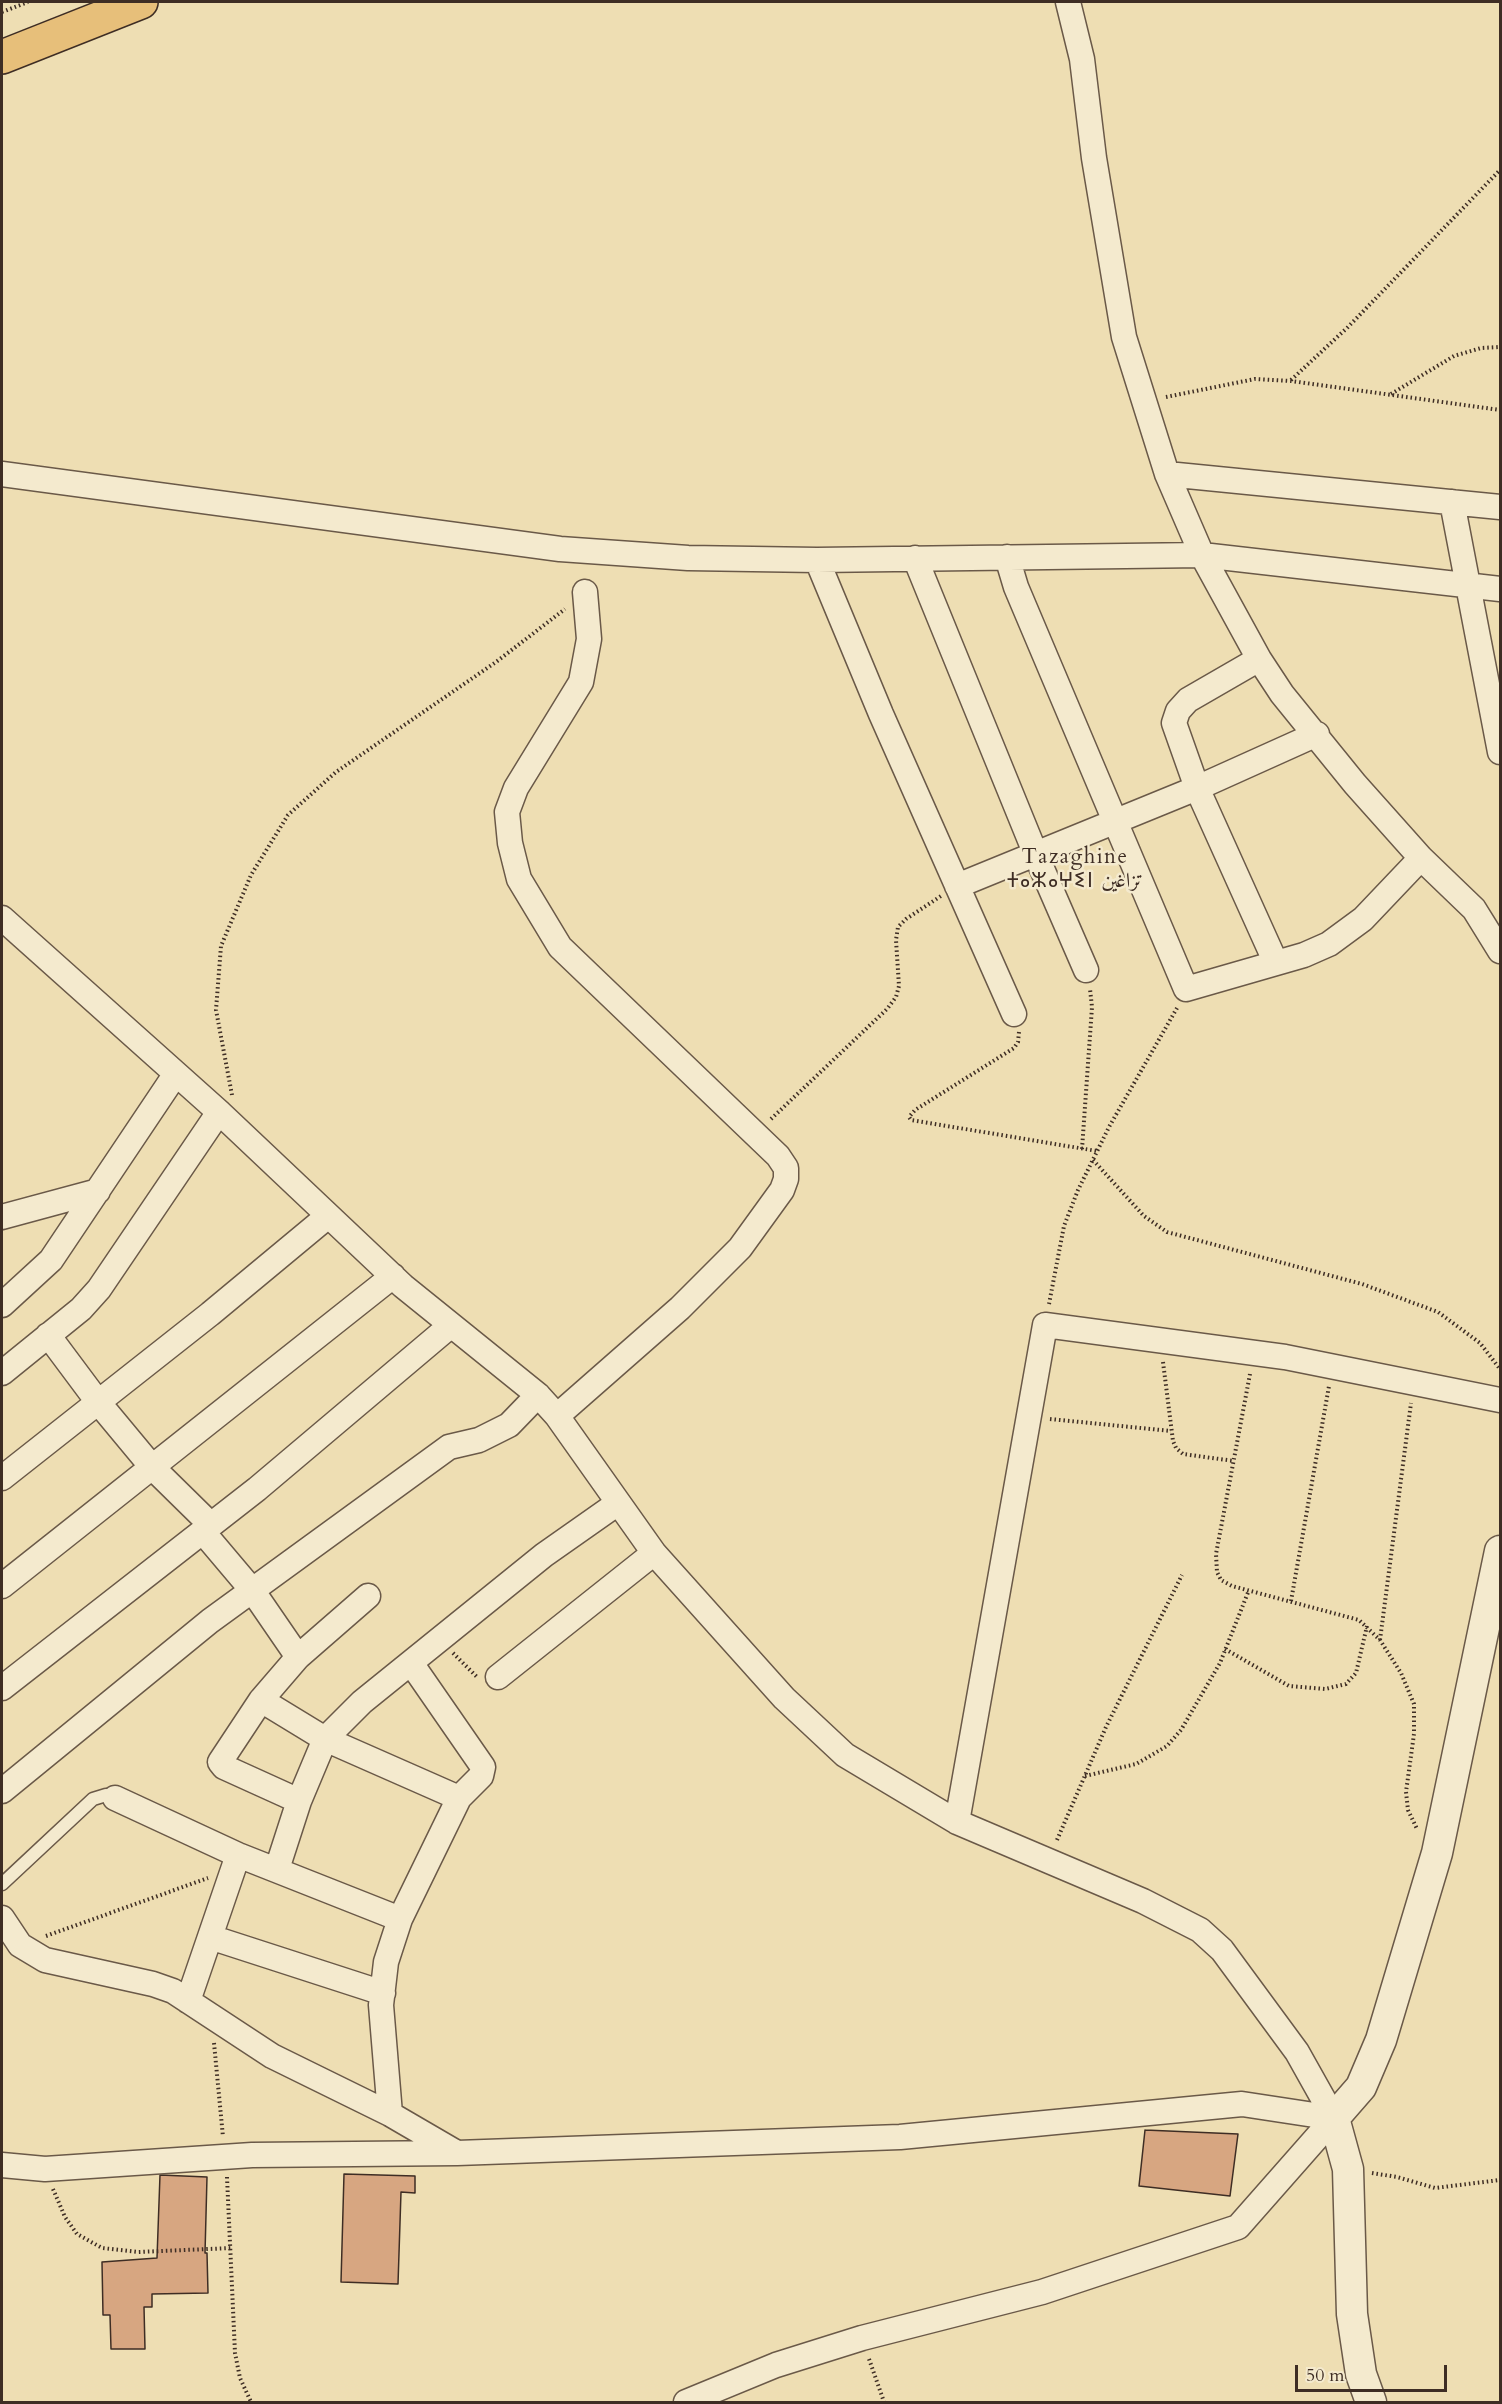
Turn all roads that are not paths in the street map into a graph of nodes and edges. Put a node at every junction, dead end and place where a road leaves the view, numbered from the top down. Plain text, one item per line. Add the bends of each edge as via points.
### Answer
1 (80, 2) edge
2 (141, 2) edge
3 (1068, 2) edge
4 (2, 33) edge
5 (2, 57) edge
6 (2, 474) edge
7 (1167, 474) junction
8 (1452, 502) junction
9 (1500, 507) edge
10 (1202, 555) junction
11 (1007, 557) junction
12 (915, 558) junction
13 (818, 560) junction
14 (1469, 585) junction
15 (1500, 589) edge
16 (585, 592) road end
17 (1259, 659) junction
18 (1317, 734) junction
19 (1500, 752) edge
20 (1197, 788) junction
21 (1116, 822) junction
22 (1036, 855) junction
23 (1421, 858) junction
24 (957, 886) junction
25 (2, 918) edge
26 (1500, 951) edge
27 (1275, 961) junction
28 (1086, 970) road end
29 (1014, 1014) road end
30 (175, 1075) junction
31 (219, 1112) junction
32 (98, 1191) junction
33 (2, 1216) edge
34 (328, 1216) junction
35 (393, 1276) junction
36 (2, 1305) edge
37 (450, 1326) junction
38 (48, 1335) junction
39 (2, 1373) edge
40 (538, 1395) junction
41 (1500, 1400) edge
42 (98, 1402) junction
43 (557, 1416) junction
44 (152, 1467) junction
45 (2, 1478) edge
46 (618, 1503) junction
47 (207, 1528) junction
48 (1500, 1551) edge
49 (654, 1553) junction
50 (2, 1586) edge
51 (252, 1590) junction
52 (368, 1596) dead end
53 (298, 1657) junction
54 (411, 1663) junction
55 (498, 1677) road end
56 (2, 1688) edge
57 (261, 1700) junction
58 (325, 1739) junction
59 (2, 1791) edge
60 (115, 1798) joint
61 (459, 1798) junction
62 (299, 1801) junction
63 (957, 1822) junction
64 (235, 1862) junction
65 (277, 1869) junction
66 (2, 1884) edge
67 (2, 1918) edge
68 (400, 1919) junction
69 (210, 1938) junction
70 (383, 1992) junction
71 (188, 2001) junction
72 (390, 2114) junction
73 (1334, 2118) junction
74 (457, 2153) junction
75 (2, 2165) edge
76 (686, 2403) edge
77 (1371, 2403) edge

1 - 4 highway
2 - 5 highway
3 - 7 street via 1082,59 1124,337
6 - 13 street via 560,549 688,558
7 - 8 street
7 - 10 street
8 - 9 street
8 - 14 street
10 - 11 street
10 - 14 street
10 - 17 street
11 - 12 street
11 - 21 street via 1016,587
12 - 13 street
12 - 22 street
13 - 24 street
14 - 15 street
14 - 19 street
16 - 43 street via 589,639 581,682 516,788 507,812 519,879 560,947 755,1134 786,1168 786,1179 740,1248 680,1308
17 - 18 street via 1282,694
17 - 20 street via 1188,700 1178,711 1174,723
18 - 20 street
18 - 23 street via 1355,784
20 - 21 street
20 - 27 street
21 - 22 street
21 - 27 street via 1186,989
22 - 24 street
22 - 28 street
23 - 26 street via 1474,909
23 - 27 street via 1363,919 1329,944
24 - 29 street
25 - 30 street
30 - 31 street
30 - 32 street
31 - 34 street
31 - 38 street via 99,1289
32 - 33 street
32 - 36 street via 51,1260
34 - 35 street
34 - 42 street
35 - 37 street
35 - 44 street
37 - 40 street
37 - 47 street
38 - 39 street
38 - 42 street
40 - 43 street
40 - 51 street via 509,1425 449,1448
41 - 63 street via 1333,1365 1045,1325
42 - 44 street
42 - 45 street
43 - 46 street
44 - 47 street
44 - 50 street
46 - 49 street
46 - 54 street via 544,1555
47 - 51 street
47 - 56 street
48 - 73 street via 1437,1853 1381,2040 1361,2087
49 - 55 street
49 - 63 street via 784,1698 844,1755
51 - 53 street
51 - 59 street
52 - 53 street
53 - 57 street
54 - 58 street via 362,1702
54 - 61 street via 483,1767 481,1776
57 - 58 street
57 - 62 street via 221,1765
58 - 61 street
58 - 62 street
60 - 64 street
60 - 66 lane via 106,1795 93,1799
61 - 68 street
62 - 65 street
63 - 73 street via 1143,1901 1200,1930 1222,1950 1297,2052
64 - 65 street
64 - 69 street
65 - 68 street
67 - 71 street via 20,1946 45,1960 153,1984
68 - 70 street via 386,1962
69 - 70 street
69 - 71 street
70 - 72 street
71 - 72 street via 272,2056
72 - 74 street
73 - 74 street via 1242,2104 900,2137
73 - 76 street via 1238,2227 1042,2292 862,2338 776,2365
73 - 77 street via 1348,2169 1352,2314 1361,2374
74 - 75 street via 225,2157 45,2169

